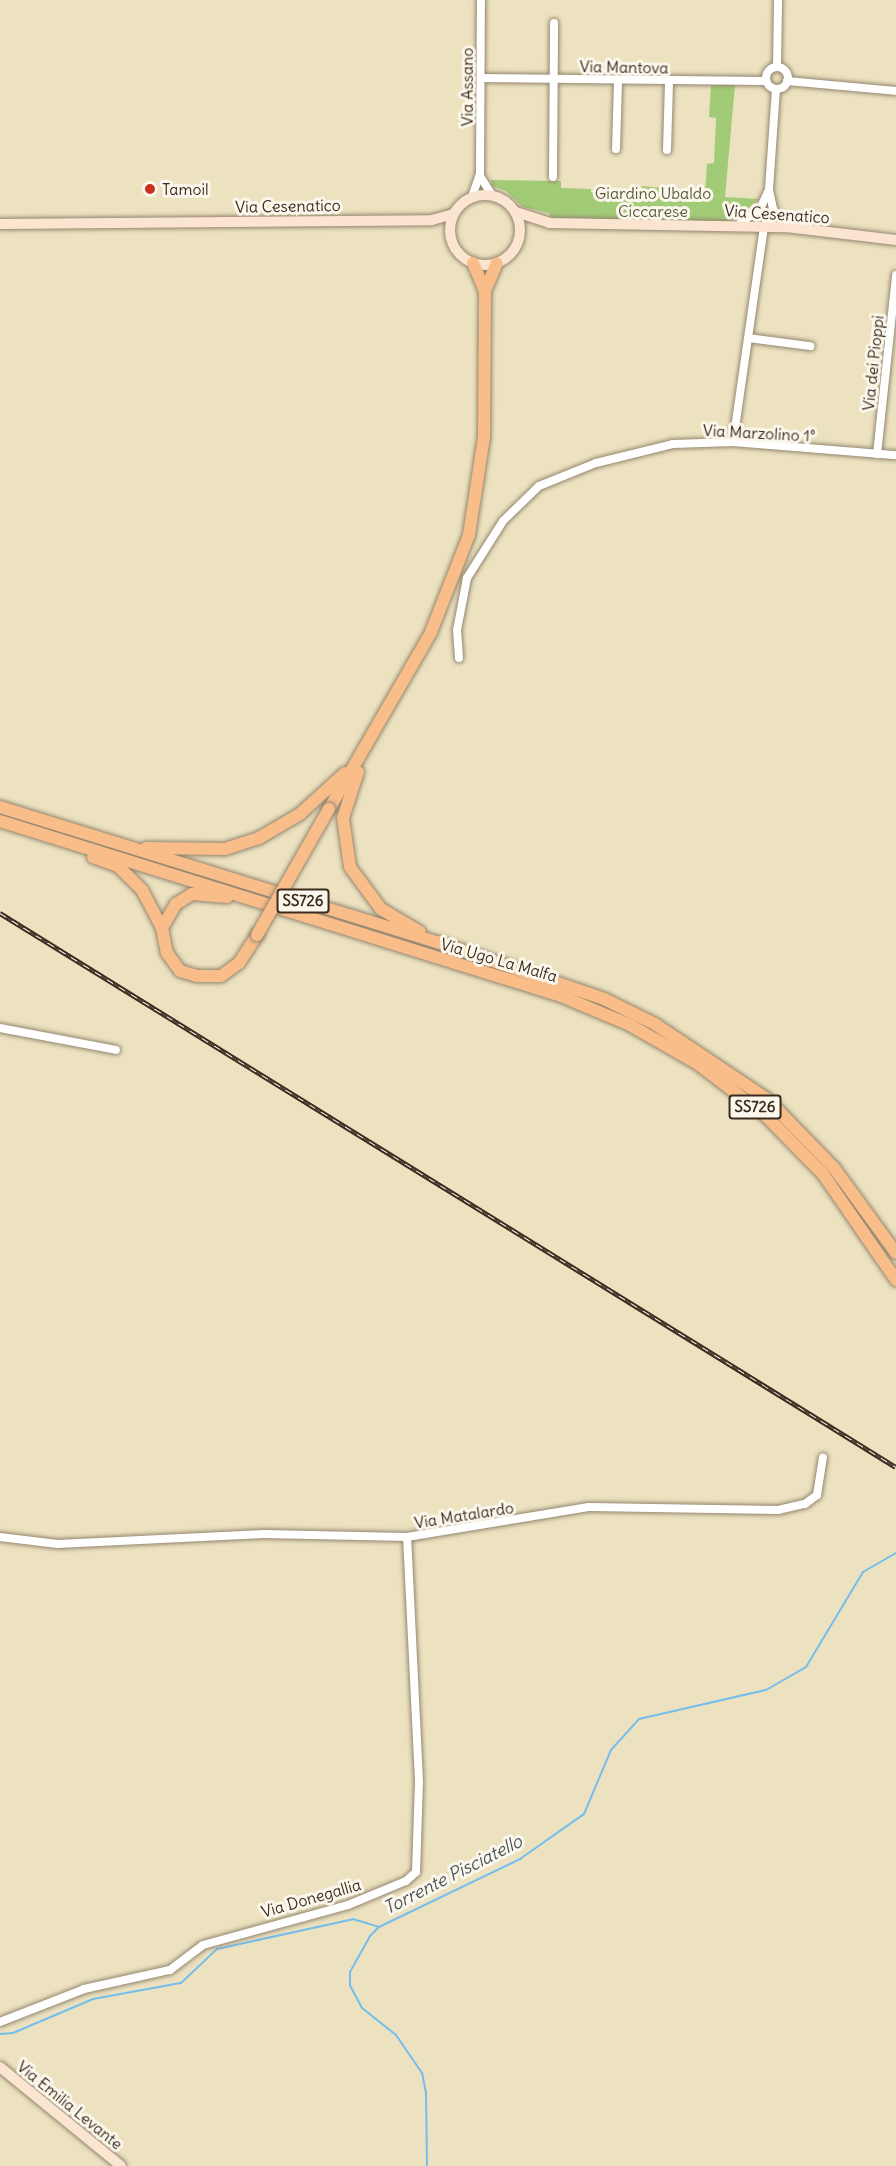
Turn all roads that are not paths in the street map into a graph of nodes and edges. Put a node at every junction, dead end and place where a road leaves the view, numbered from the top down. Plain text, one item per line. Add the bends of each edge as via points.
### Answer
1 (481, 0) edge
2 (778, 0) edge
3 (554, 23) dead end
4 (777, 67) junction
5 (481, 78) junction
6 (554, 79) junction
7 (618, 81) junction
8 (766, 81) junction
9 (787, 81) junction
10 (669, 82) junction
11 (776, 89) junction
12 (896, 91) edge
13 (616, 149) dead end
14 (667, 150) dead end
15 (480, 174) junction
16 (553, 177) dead end
17 (769, 190) junction
18 (492, 195) junction
19 (472, 197) junction
20 (760, 209) junction
21 (773, 209) junction
22 (516, 212) junction
23 (453, 214) junction
24 (432, 220) junction
25 (549, 223) junction
26 (0, 224) edge
27 (738, 225) junction
28 (764, 226) junction
29 (786, 226) junction
30 (450, 236) junction
31 (520, 237) junction
32 (896, 240) edge
33 (472, 263) junction
34 (497, 263) junction
35 (896, 275) edge
36 (485, 291) junction
37 (748, 338) junction
38 (810, 346) dead end
39 (733, 442) junction
40 (877, 454) junction
41 (896, 455) edge
42 (459, 658) dead end
43 (365, 753) junction
44 (0, 807) edge
45 (0, 821) edge
46 (127, 847) junction
47 (246, 896) junction
48 (162, 928) junction
49 (437, 942) junction
50 (0, 1028) edge
51 (116, 1050) dead end
52 (896, 1252) edge
53 (896, 1280) edge
54 (823, 1457) dead end
55 (407, 1537) junction
56 (0, 1538) edge
57 (0, 2022) edge
58 (0, 2067) edge
59 (121, 2166) edge

1 - 5 street, Via Assano
2 - 4 street
3 - 6 street
4 - 8 street via 768,71
4 - 9 street via 785,72
5 - 6 street, Via Mantova
5 - 15 street, Via Assano
6 - 7 street, Via Mantova
6 - 16 street
7 - 10 street, Via Mantova
7 - 13 street
8 - 10 street, Via Mantova
8 - 11 street
9 - 11 street
9 - 12 street
10 - 14 street
11 - 17 street
15 - 18 street
15 - 19 street, Via Assano
17 - 20 street
17 - 21 street
18 - 19 main road
18 - 22 main road
19 - 23 main road
20 - 27 street
20 - 28 street
21 - 28 street
21 - 29 street
22 - 25 main road, Via Cesenatico
22 - 31 main road
23 - 24 main road, Via Cesenatico
23 - 30 main road
24 - 26 main road, Via Cesenatico
24 - 30 main road
25 - 27 main road, Via Cesenatico
25 - 31 main road, Via Cesenatico
27 - 28 main road, Via Cesenatico
28 - 29 main road, Via Cesenatico
28 - 37 street
29 - 32 main road, Via Cesenatico
30 - 33 main road via 458,252
31 - 34 main road via 508,257
33 - 34 main road
33 - 36 highway
34 - 36 highway
35 - 40 street, Via dei Pioppi
36 - 43 highway via 484,437 469,535 431,632
37 - 38 street
37 - 39 street
39 - 40 street, Via Marzolino 1°
39 - 42 street, Via Marzolino 1° via 664,446 596,463 539,486 503,521 467,578 457,630
40 - 41 street, Via Marzolino 1°
43 - 46 highway via 300,814 259,838 225,849
43 - 48 highway, bridge via 239,963 221,976 180,971 168,953
43 - 49 highway via 343,818 350,867 381,909
44 - 46 highway, Via Ugo La Malfa / SS726
45 - 47 highway, Via Ugo La Malfa / SS726
45 - 48 highway via 18,833 118,866 142,890
46 - 49 highway, Via Ugo La Malfa / SS726
47 - 48 highway via 192,894 176,904
47 - 53 highway, Via Ugo La Malfa / SS726 via 399,948 561,996 630,1025 698,1064 765,1114 823,1174
49 - 52 highway, Via Ugo La Malfa / SS726 via 604,999 656,1024 767,1099 834,1168
50 - 51 street
54 - 55 street, Via Matalardo via 818,1495 806,1504 778,1510 589,1507
55 - 56 street, Via Matalardo via 264,1534 58,1544
55 - 57 street, Via Donegallia via 419,1781 416,1872 406,1881 348,1905 203,1945 170,1970 84,1989
58 - 59 main road, Via Emilia Levante

